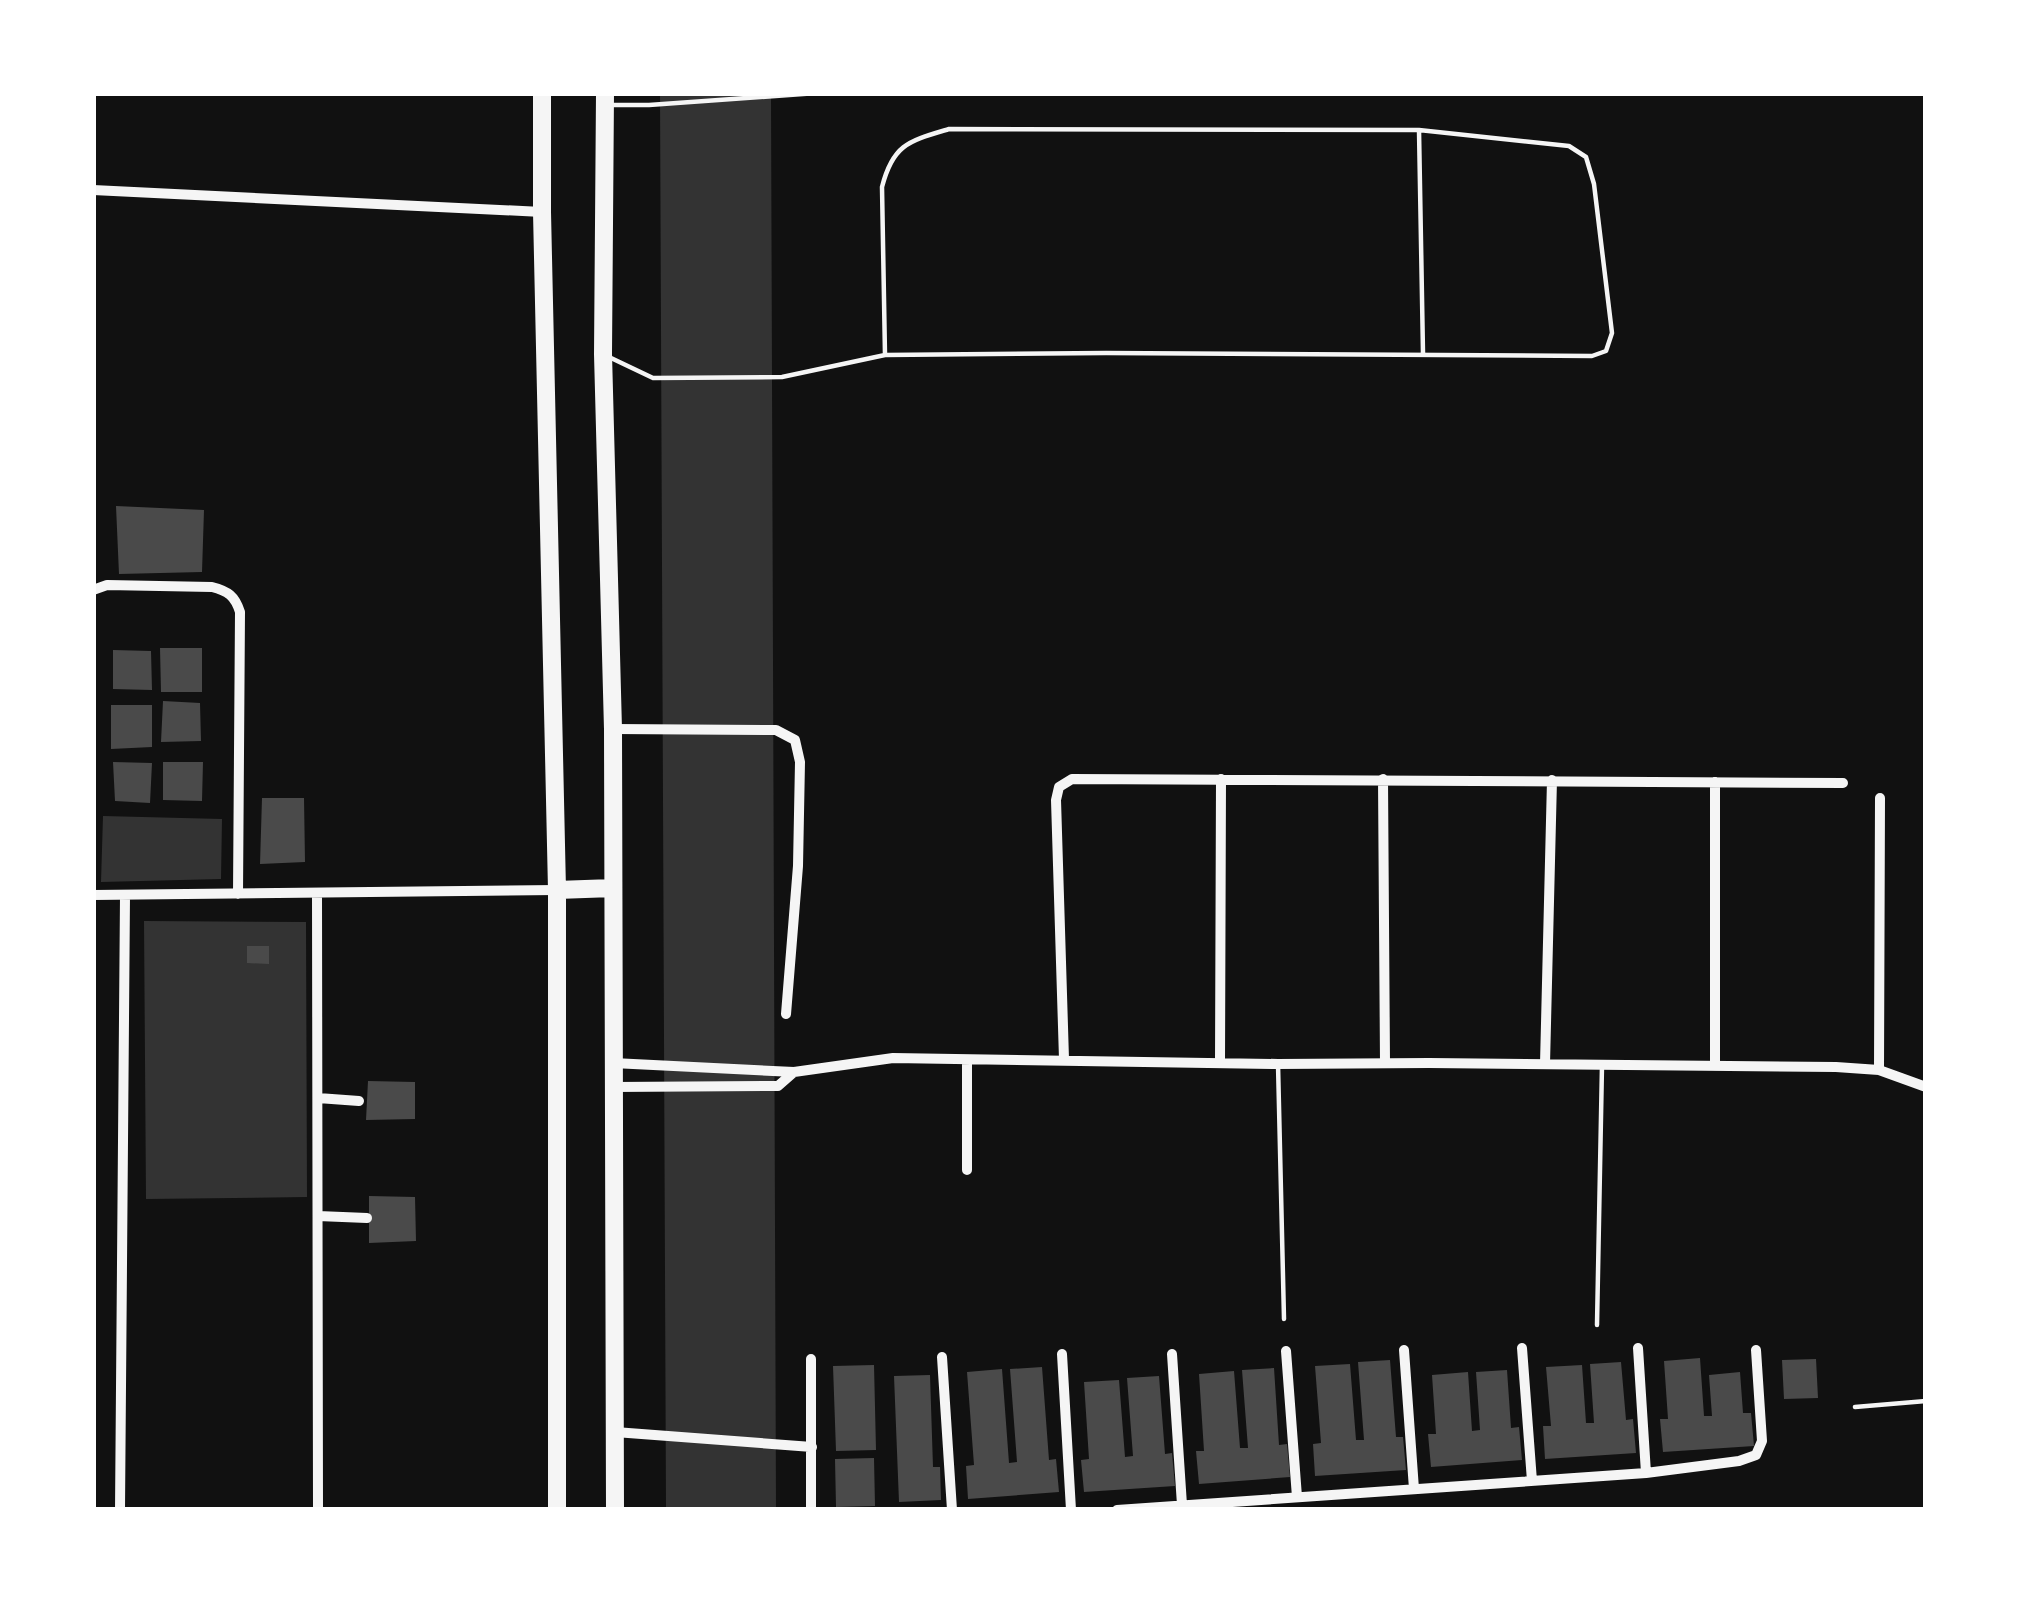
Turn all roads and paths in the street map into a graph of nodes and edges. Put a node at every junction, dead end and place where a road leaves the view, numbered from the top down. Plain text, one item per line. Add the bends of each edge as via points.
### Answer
1 (542, 93) edge
2 (818, 93) edge
3 (605, 99) edge
4 (1419, 130) junction
5 (93, 190) edge
6 (542, 212) junction
7 (603, 354) junction
8 (884, 355) junction
9 (1424, 355) junction
10 (93, 590) edge
11 (613, 729) junction
12 (1221, 778) junction
13 (1383, 779) junction
14 (1552, 780) junction
15 (1715, 782) junction
16 (1843, 783) dead end
17 (1880, 797) dead end
18 (613, 888) junction
19 (557, 890) junction
20 (317, 893) junction
21 (238, 894) junction
22 (93, 895) edge
23 (125, 896) junction
24 (786, 1014) dead end
25 (1064, 1059) junction
26 (967, 1060) junction
27 (613, 1063) junction
28 (1220, 1063) junction
29 (1385, 1063) junction
30 (1278, 1064) junction
31 (1544, 1064) junction
32 (1602, 1065) junction
33 (1715, 1066) junction
34 (1879, 1070) junction
35 (787, 1071) junction
36 (1926, 1087) edge
37 (613, 1088) junction
38 (318, 1098) junction
39 (359, 1101) dead end
40 (967, 1170) dead end
41 (318, 1216) junction
42 (367, 1218) dead end
43 (1284, 1319) dead end
44 (1597, 1325) dead end
45 (1522, 1348) dead end
46 (1638, 1348) dead end
47 (1404, 1350) dead end
48 (1756, 1350) dead end
49 (1286, 1351) dead end
50 (1062, 1354) dead end
51 (1172, 1354) dead end
52 (942, 1357) dead end
53 (811, 1359) dead end
54 (1926, 1401) edge
55 (1856, 1407) dead end
56 (615, 1432) junction
57 (812, 1447) junction
58 (1646, 1473) junction
59 (1532, 1481) junction
60 (1414, 1489) junction
61 (1297, 1497) junction
62 (1182, 1505) junction
63 (120, 1510) edge
64 (318, 1510) edge
65 (557, 1510) edge
66 (615, 1510) edge
67 (812, 1510) edge
68 (952, 1510) edge
69 (1071, 1510) edge
70 (1117, 1510) edge

1 - 6 highway
2 - 3 lane via 649,106
3 - 7 highway
4 - 8 lane via 949,129 911,140 890,160 883,187
4 - 9 lane
4 - 9 lane via 1569,146 1586,157 1612,333 1606,351 1592,356
5 - 6 street
6 - 19 highway
7 - 8 lane via 653,378 782,377
7 - 11 highway
8 - 9 lane
10 - 21 street via 212,586 236,600
11 - 18 highway
11 - 24 street via 776,730 796,740 798,866
12 - 13 street
12 - 25 street via 1072,778 1059,787
12 - 28 street
13 - 14 street
13 - 29 street
14 - 15 street
14 - 31 street
15 - 16 street
15 - 33 street
17 - 34 street
18 - 19 highway
18 - 27 highway
19 - 20 street
19 - 65 highway
20 - 21 street
20 - 38 street
21 - 23 street
22 - 23 street
23 - 63 street
25 - 26 street
25 - 28 street
26 - 35 street via 893,1058
26 - 40 street
27 - 35 street
27 - 37 highway
28 - 30 street
29 - 30 street
29 - 31 street
30 - 43 lane
31 - 32 street
32 - 33 street
32 - 44 lane
33 - 34 street
34 - 36 street
35 - 37 street via 778,1086
37 - 56 highway
38 - 39 street
38 - 41 street
41 - 42 street
41 - 64 street
45 - 59 street
46 - 58 street
47 - 60 street
48 - 58 street via 1756,1455
49 - 61 street
50 - 69 street
51 - 62 street
52 - 68 street
53 - 57 street
54 - 55 lane
56 - 57 street
56 - 66 highway
57 - 67 street
58 - 59 street
59 - 60 street
60 - 61 street
61 - 62 street
62 - 70 street

